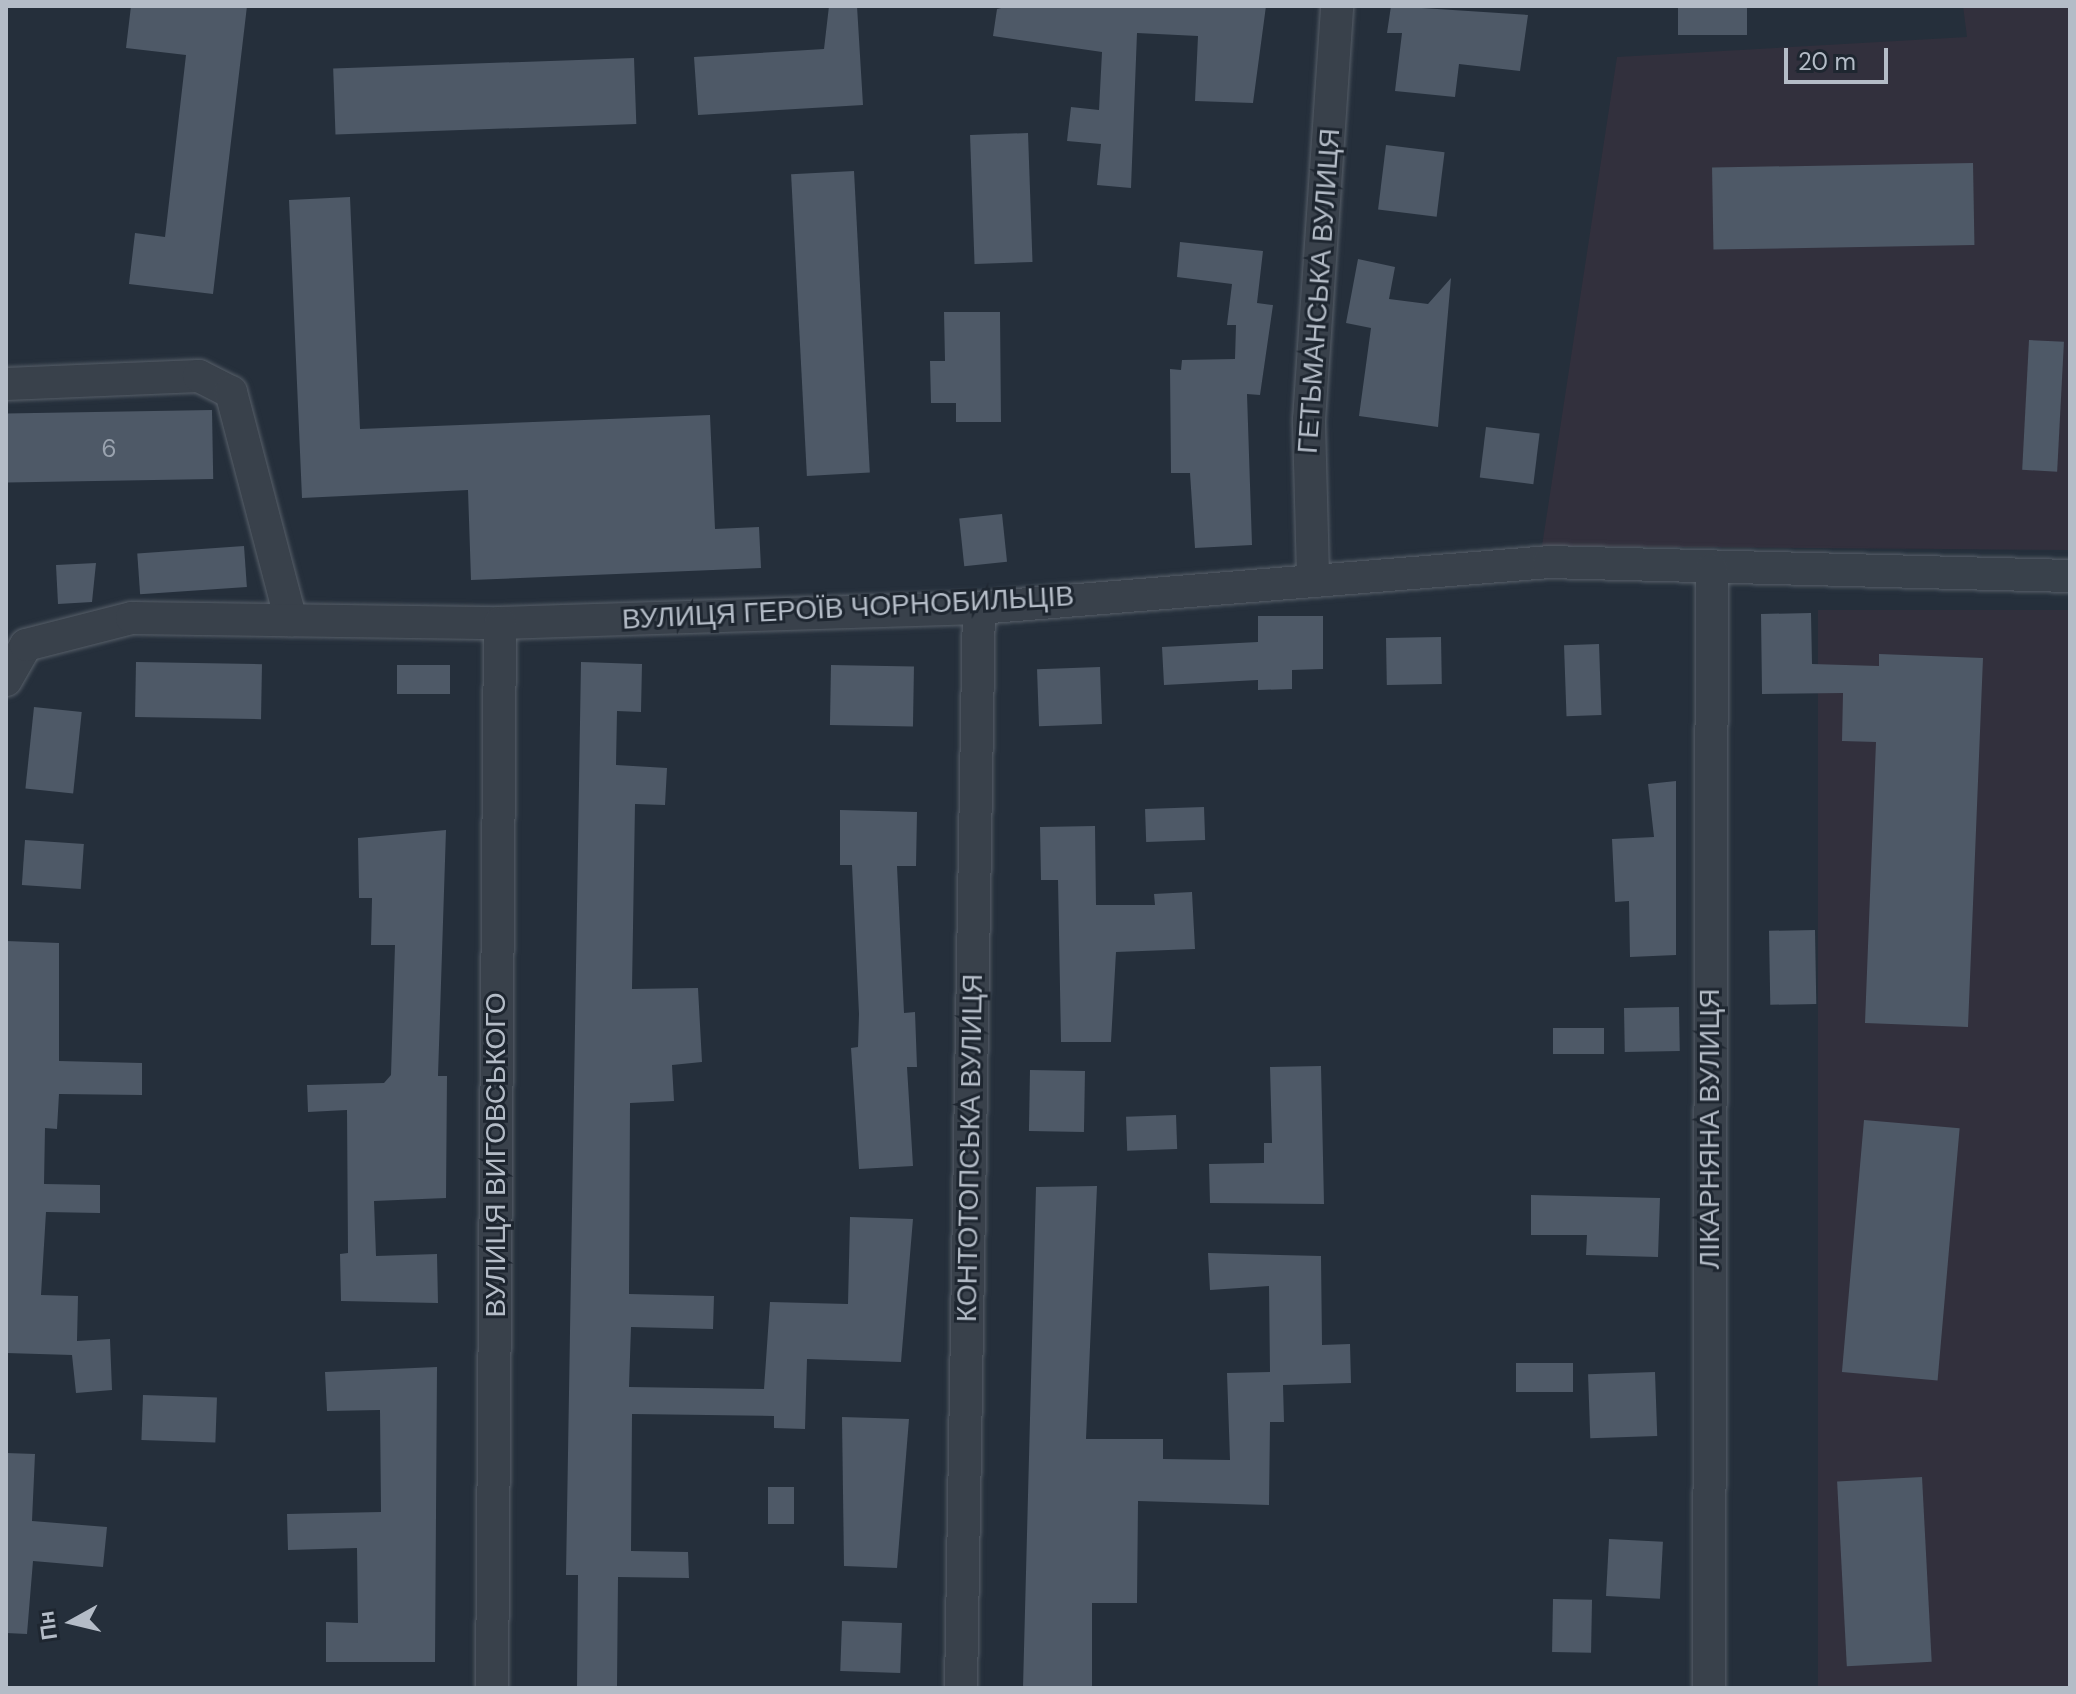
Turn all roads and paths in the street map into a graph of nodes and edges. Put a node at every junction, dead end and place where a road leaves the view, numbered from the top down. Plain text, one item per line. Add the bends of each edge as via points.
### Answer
1 (1337, 6) edge
2 (6, 384) edge
3 (1712, 570) junction
4 (1313, 576) junction
5 (2070, 576) edge
6 (979, 608) junction
7 (291, 620) junction
8 (500, 623) junction
9 (6, 680) edge
10 (492, 1688) edge
11 (961, 1688) edge
12 (1709, 1688) edge

1 - 4 street, ГЕТЬМАНСЬКА ВУЛИЦЯ via 1309,420
2 - 7 street via 199,376 231,392
3 - 4 street, ВУЛИЦЯ ГЕРОЇВ ЧОРНОБИЛЬЦІВ via 1549,562
3 - 5 street, ВУЛИЦЯ ГЕРОЇВ ЧОРНОБИЛЬЦІВ
3 - 12 street, ЛІКАРНЯНА ВУЛИЦЯ
4 - 6 street, ВУЛИЦЯ ГЕРОЇВ ЧОРНОБИЛЬЦІВ
6 - 8 street, ВУЛИЦЯ ГЕРОЇВ ЧОРНОБИЛЬЦІВ
6 - 11 street, КОНТОТОПСЬКА ВУЛИЦЯ
7 - 8 street, ВУЛИЦЯ ГЕРОЇВ ЧОРНОБИЛЬЦІВ
7 - 9 street, ВУЛИЦЯ ГЕРОЇВ ЧОРНОБИЛЬЦІВ via 132,618 26,645
8 - 10 street, ВУЛИЦЯ ВИГОВСЬКОГО

